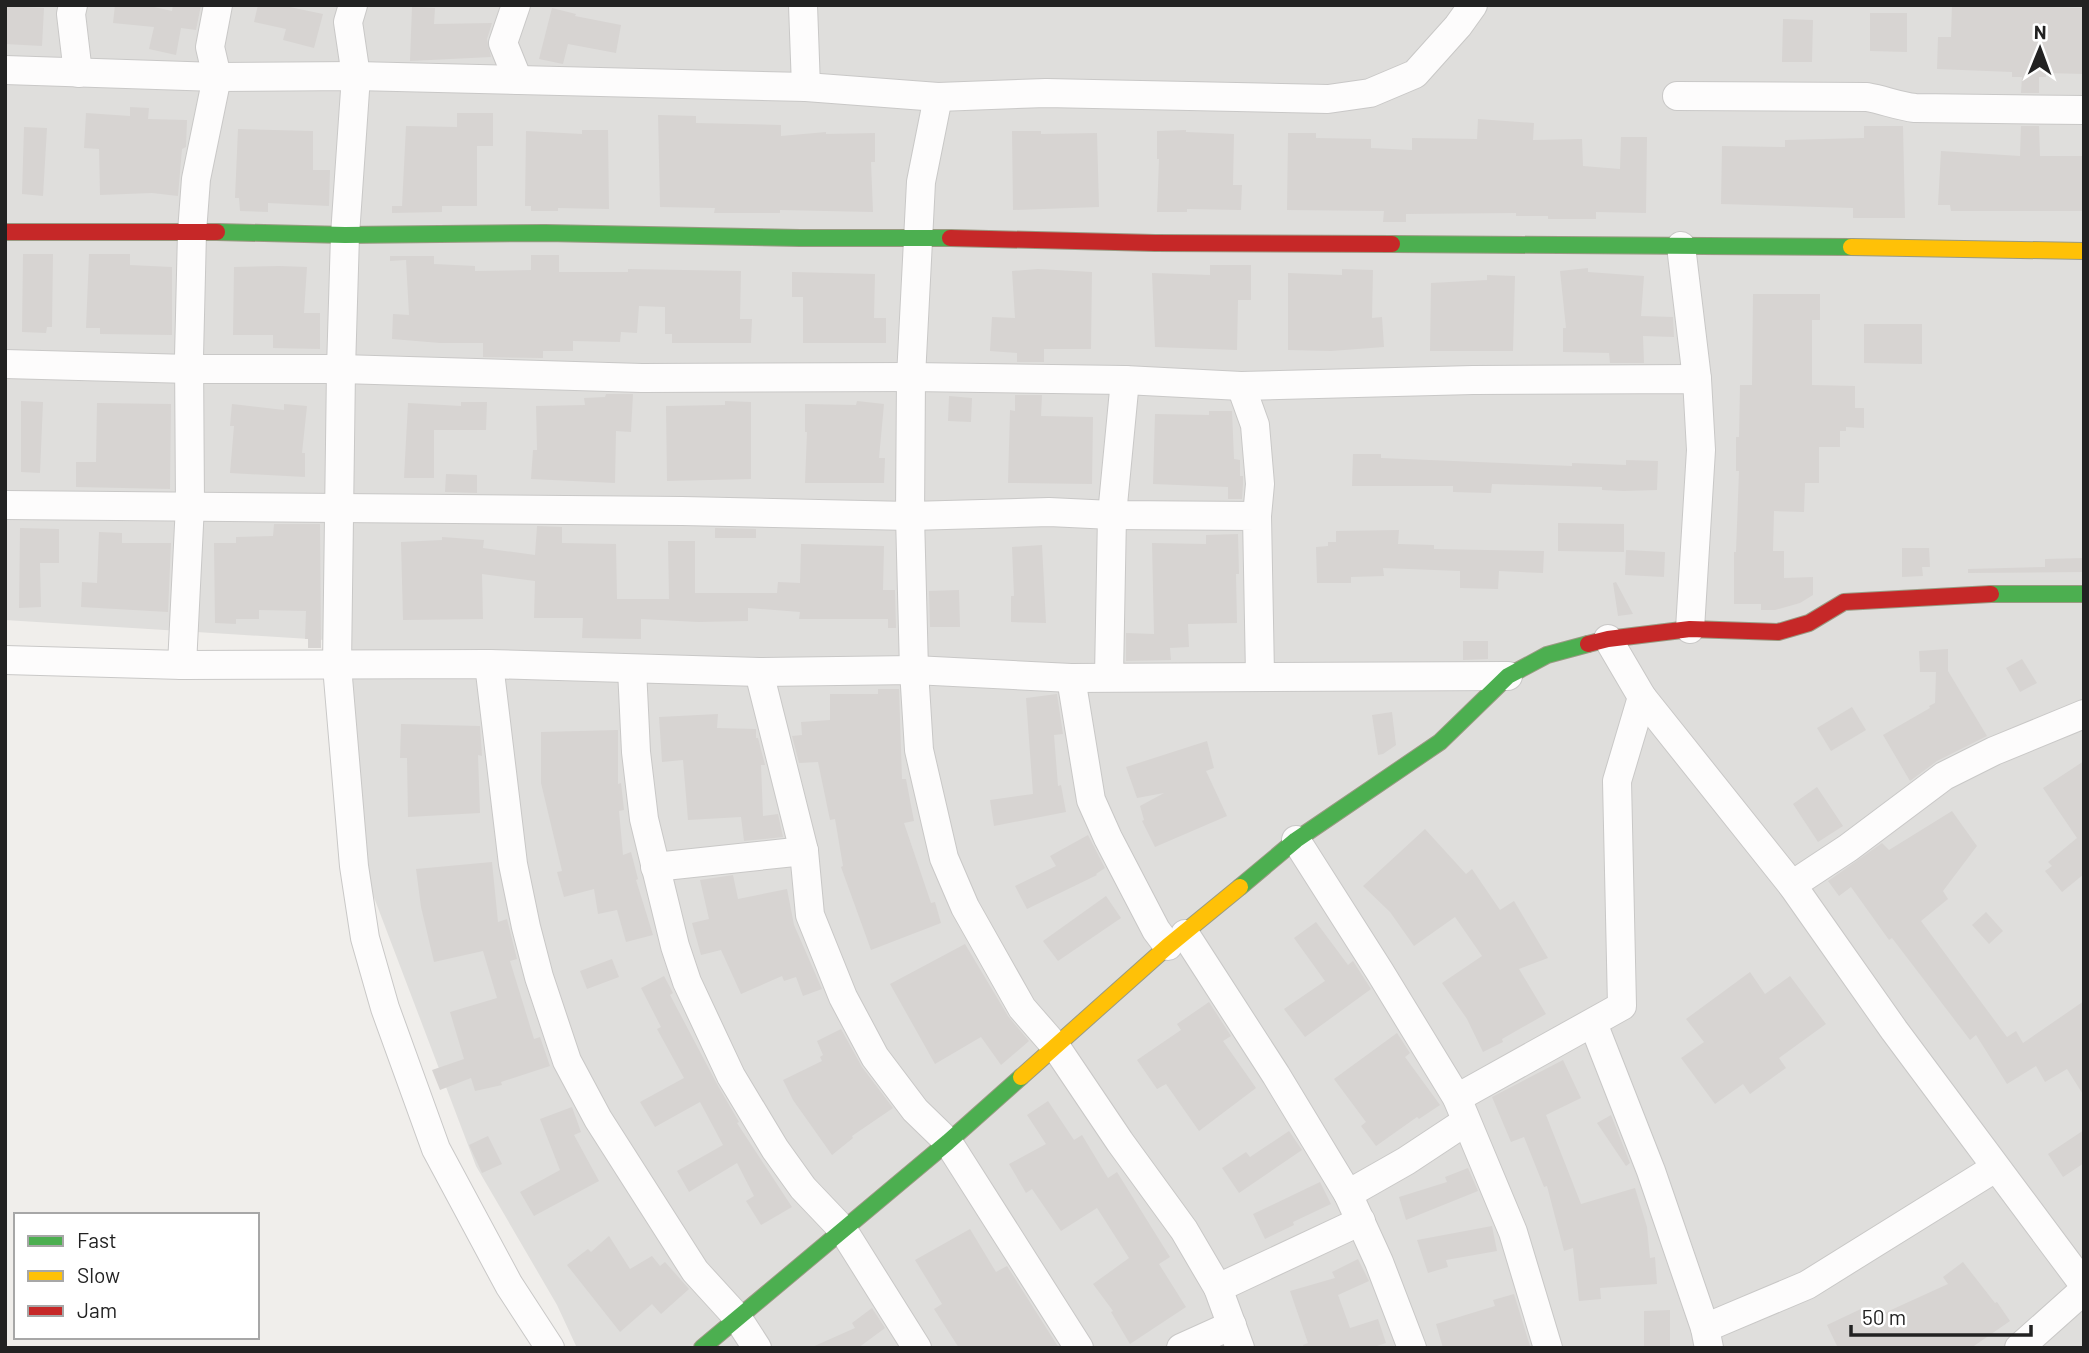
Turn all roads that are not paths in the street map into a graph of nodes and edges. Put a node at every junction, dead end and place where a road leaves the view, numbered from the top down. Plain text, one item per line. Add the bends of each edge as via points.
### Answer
1 (73, 5) edge
2 (218, 5) edge
3 (353, 5) edge
4 (516, 5) edge
5 (803, 5) edge
6 (1462, 12) edge
7 (5, 70) edge
8 (78, 73) junction
9 (356, 76) junction
10 (217, 77) junction
11 (518, 80) junction
12 (806, 87) junction
13 (938, 96) junction
14 (1677, 96) dead end
15 (2084, 110) edge
16 (5, 232) edge
17 (192, 232) junction
18 (345, 235) junction
19 (918, 237) junction
20 (1681, 246) junction
21 (2084, 251) edge
22 (5, 364) edge
23 (190, 369) junction
24 (341, 369) junction
25 (911, 377) junction
26 (1697, 379) junction
27 (1125, 380) junction
28 (1241, 386) junction
29 (5, 505) edge
30 (190, 505) junction
31 (338, 509) junction
32 (1112, 515) junction
33 (910, 516) junction
34 (1257, 516) junction
35 (2084, 594) edge
36 (1690, 629) junction
37 (1608, 639) junction
38 (5, 660) edge
39 (489, 664) junction
40 (182, 665) junction
41 (337, 666) junction
42 (632, 669) junction
43 (914, 670) junction
44 (760, 672) junction
45 (1108, 676) junction
46 (1260, 676) junction
47 (1508, 676) junction
48 (1071, 678) junction
49 (1642, 697) junction
50 (2084, 714) edge
51 (1296, 840) junction
52 (804, 851) junction
53 (655, 867) junction
54 (1792, 885) junction
55 (1176, 940) junction
56 (1593, 1023) junction
57 (1056, 1047) junction
58 (1461, 1110) junction
59 (948, 1142) junction
60 (1995, 1168) junction
61 (1348, 1194) junction
62 (1360, 1221) junction
63 (843, 1230) junction
64 (2084, 1287) edge
65 (1218, 1288) junction
66 (737, 1317) junction
67 (1236, 1336) edge
68 (1707, 1338) edge
69 (551, 1348) edge
70 (702, 1348) edge
71 (757, 1348) edge
72 (917, 1348) edge
73 (1079, 1348) edge
74 (1181, 1348) edge
75 (1412, 1348) edge
76 (1548, 1348) edge
77 (2019, 1348) edge

1 - 8 street
2 - 10 street via 210,47
3 - 9 street via 348,22
4 - 11 street via 503,43
5 - 12 street
6 - 13 street via 1415,74 1370,93 1328,99 1046,93
7 - 8 street
8 - 10 street
9 - 10 street
9 - 11 street
9 - 18 street
10 - 17 street via 196,179
11 - 12 street
12 - 13 street
13 - 19 street via 921,182
14 - 15 street via 1867,97 1915,108
16 - 17 street
17 - 18 street
17 - 23 street
18 - 19 street
18 - 24 street
19 - 20 street
19 - 25 street
20 - 21 street
20 - 26 street
22 - 23 street
23 - 24 street
23 - 30 street
24 - 25 street via 642,378
24 - 31 street
25 - 27 street
25 - 33 street
26 - 28 street
26 - 36 street via 1702,450
27 - 28 street
27 - 32 street
28 - 34 street via 1255,425 1260,484
29 - 30 street
30 - 31 street
30 - 40 street
31 - 33 street
31 - 41 street
32 - 33 street
32 - 34 street
32 - 45 street
33 - 43 street
34 - 46 street
35 - 36 street via 2005,593 1844,602 1809,623 1778,632
36 - 37 street
37 - 47 street via 1547,655
37 - 49 street
38 - 40 street
39 - 41 street
39 - 42 street
39 - 66 street via 513,864 539,977 567,1061 598,1119 695,1271
40 - 41 street
41 - 69 street via 354,866 365,937 385,1008 436,1149 509,1284
42 - 44 street
42 - 53 street via 639,786
43 - 44 street
43 - 48 street
43 - 57 street via 919,750 944,858 965,907 1022,1008
44 - 52 street
45 - 46 street
45 - 48 street
46 - 47 street
47 - 51 street via 1440,742
48 - 55 street via 1091,800 1156,930
49 - 54 street
49 - 56 street via 1617,781 1622,1006
50 - 54 street via 1944,776
51 - 55 street
51 - 58 street
52 - 53 street
52 - 59 street via 810,915 843,997 875,1057 915,1110
53 - 63 street via 687,982 731,1076 803,1188
54 - 60 street
55 - 57 street
55 - 61 street via 1276,1075
56 - 58 street
56 - 68 street via 1651,1171
57 - 59 street
57 - 65 street via 1184,1230
58 - 61 street via 1406,1161
58 - 76 street via 1513,1232
59 - 63 street
59 - 73 street
60 - 64 street
60 - 68 street via 1807,1285
61 - 62 street
62 - 65 street
62 - 75 street
63 - 66 street
63 - 72 street
64 - 77 street
65 - 67 street
66 - 70 street
66 - 71 street
67 - 74 street

